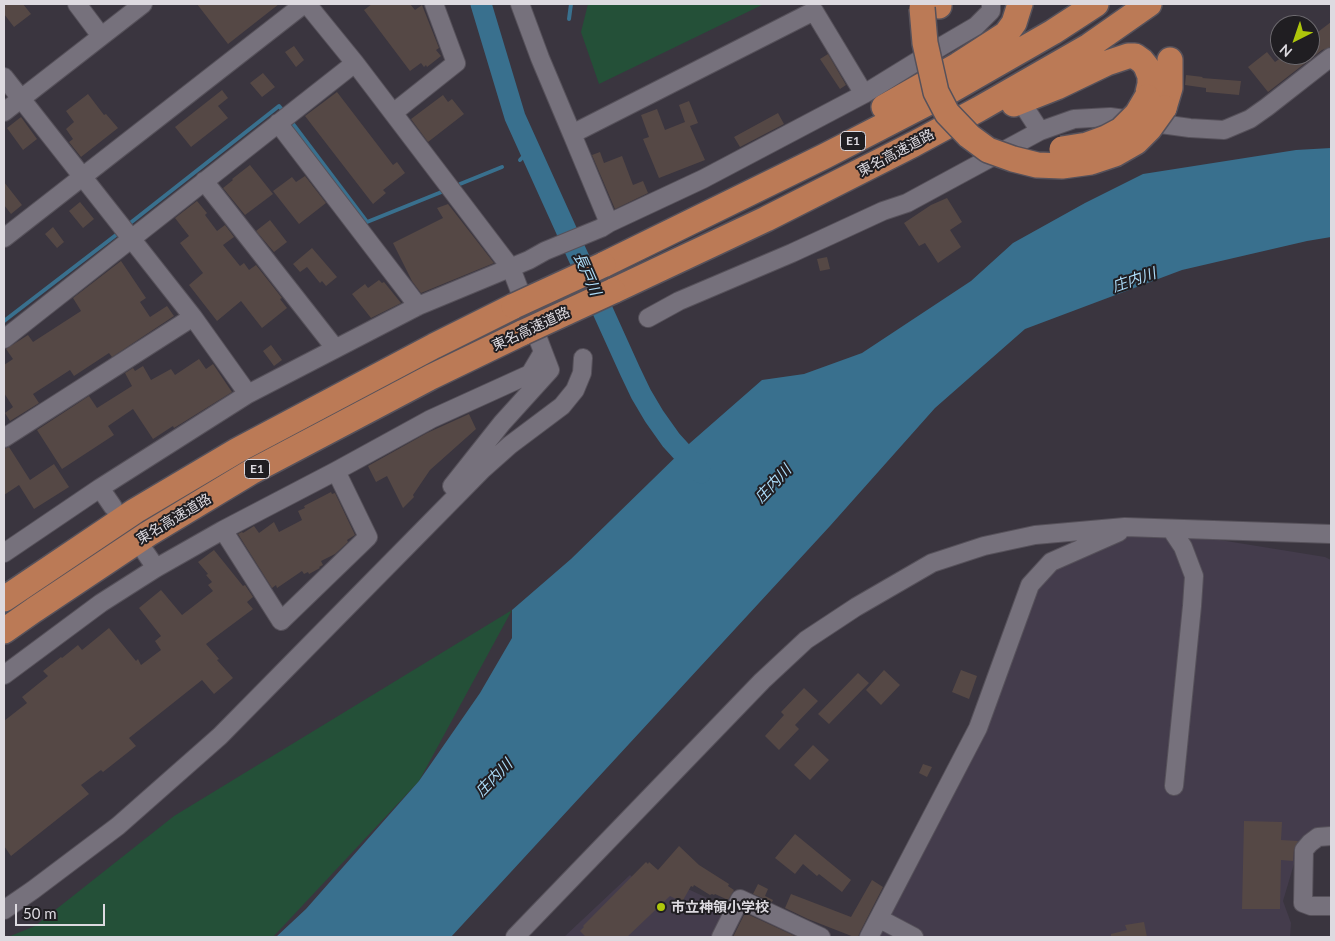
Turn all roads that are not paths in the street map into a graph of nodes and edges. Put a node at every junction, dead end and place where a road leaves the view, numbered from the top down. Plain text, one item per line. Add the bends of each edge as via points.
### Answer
1 (77, 4) edge
2 (143, 4) edge
3 (306, 4) edge
4 (434, 4) edge
5 (520, 4) edge
6 (990, 4) edge
7 (1020, 4) edge
8 (1096, 4) edge
9 (1149, 4) edge
10 (931, 6) edge
11 (101, 36) junction
12 (1331, 57) edge
13 (1170, 60) dead end
14 (355, 63) junction
15 (4, 77) edge
16 (864, 94) junction
17 (21, 99) junction
18 (1156, 102) junction
19 (1028, 111) dead end
20 (4, 112) edge
21 (393, 113) junction
22 (283, 119) junction
23 (1040, 131) junction
24 (572, 134) junction
25 (914, 144) junction
26 (82, 177) junction
27 (204, 181) junction
28 (605, 226) junction
29 (4, 238) edge
30 (131, 239) junction
31 (640, 248) junction
32 (511, 268) junction
33 (418, 306) junction
34 (193, 317) junction
35 (648, 318) dead end
36 (4, 339) edge
37 (335, 348) junction
38 (543, 352) junction
39 (583, 358) dead end
40 (248, 394) junction
41 (4, 438) edge
42 (336, 471) junction
43 (100, 488) junction
44 (447, 506) junction
45 (114, 507) dead end
46 (1125, 527) junction
47 (1171, 529) junction
48 (223, 530) junction
49 (1331, 534) edge
50 (145, 552) dead end
51 (4, 553) edge
52 (156, 568) junction
53 (4, 599) edge
54 (4, 632) edge
55 (4, 675) edge
56 (1174, 786) dead end
57 (1331, 836) edge
58 (1331, 906) edge
59 (4, 910) edge
60 (880, 918) junction
61 (515, 937) edge
62 (721, 937) edge
63 (821, 937) edge
64 (869, 937) edge
65 (914, 937) edge

1 - 11 street
2 - 11 street
3 - 14 street
3 - 26 street
4 - 21 street via 456,64
5 - 24 street
6 - 16 street via 991,11 980,33 942,46
7 - 31 highway via 1014,23 1006,34 988,46
8 - 31 highway, 東名高速道路 / E1 via 943,95
9 - 25 highway, 東名高速道路 / E1 via 1089,46
10 - 18 highway, bridge via 925,43 936,92 947,113 988,150 1037,165 1091,162 1136,142 1149,129
11 - 17 street
12 - 23 street via 1262,111 1224,130 1110,117 1074,119
13 - 18 highway via 1170,88
14 - 21 street
14 - 22 street
15 - 17 street
16 - 24 street via 814,11
16 - 28 street
17 - 20 street
17 - 26 street
18 - 25 highway via 1146,66 1135,56 1128,56 954,131
19 - 23 street
21 - 32 street
22 - 27 street
22 - 33 street
23 - 35 street via 907,203 679,301
24 - 28 street
25 - 54 highway, 東名高速道路 / E1, bridge via 766,219 431,377 251,472 148,534
26 - 29 street
26 - 30 street
27 - 30 street
27 - 37 street
28 - 32 street
30 - 34 street
30 - 36 street
31 - 53 highway, 東名高速道路 / E1, bridge via 434,346 238,450 136,511
32 - 33 street
32 - 38 street
33 - 37 street
34 - 40 street
34 - 41 street
37 - 40 street
38 - 42 street via 530,374 431,419
38 - 44 street via 550,370 502,423 451,488
39 - 44 street via 582,373 575,390 562,406 510,445
40 - 43 street
42 - 48 street
42 - 48 street via 368,537 281,621
43 - 45 street
43 - 51 street
44 - 59 street via 220,736 118,826
46 - 47 street
46 - 60 street via 1051,562 1030,586 978,728
46 - 61 street via 1035,535 984,546 932,563 806,640 762,681
47 - 49 street
47 - 56 street via 1183,547 1194,576
48 - 52 street
50 - 52 street
52 - 55 street via 101,603
57 - 58 street via 1318,837 1304,850 1303,903
60 - 64 street
60 - 65 street
62 - 63 street via 740,899

